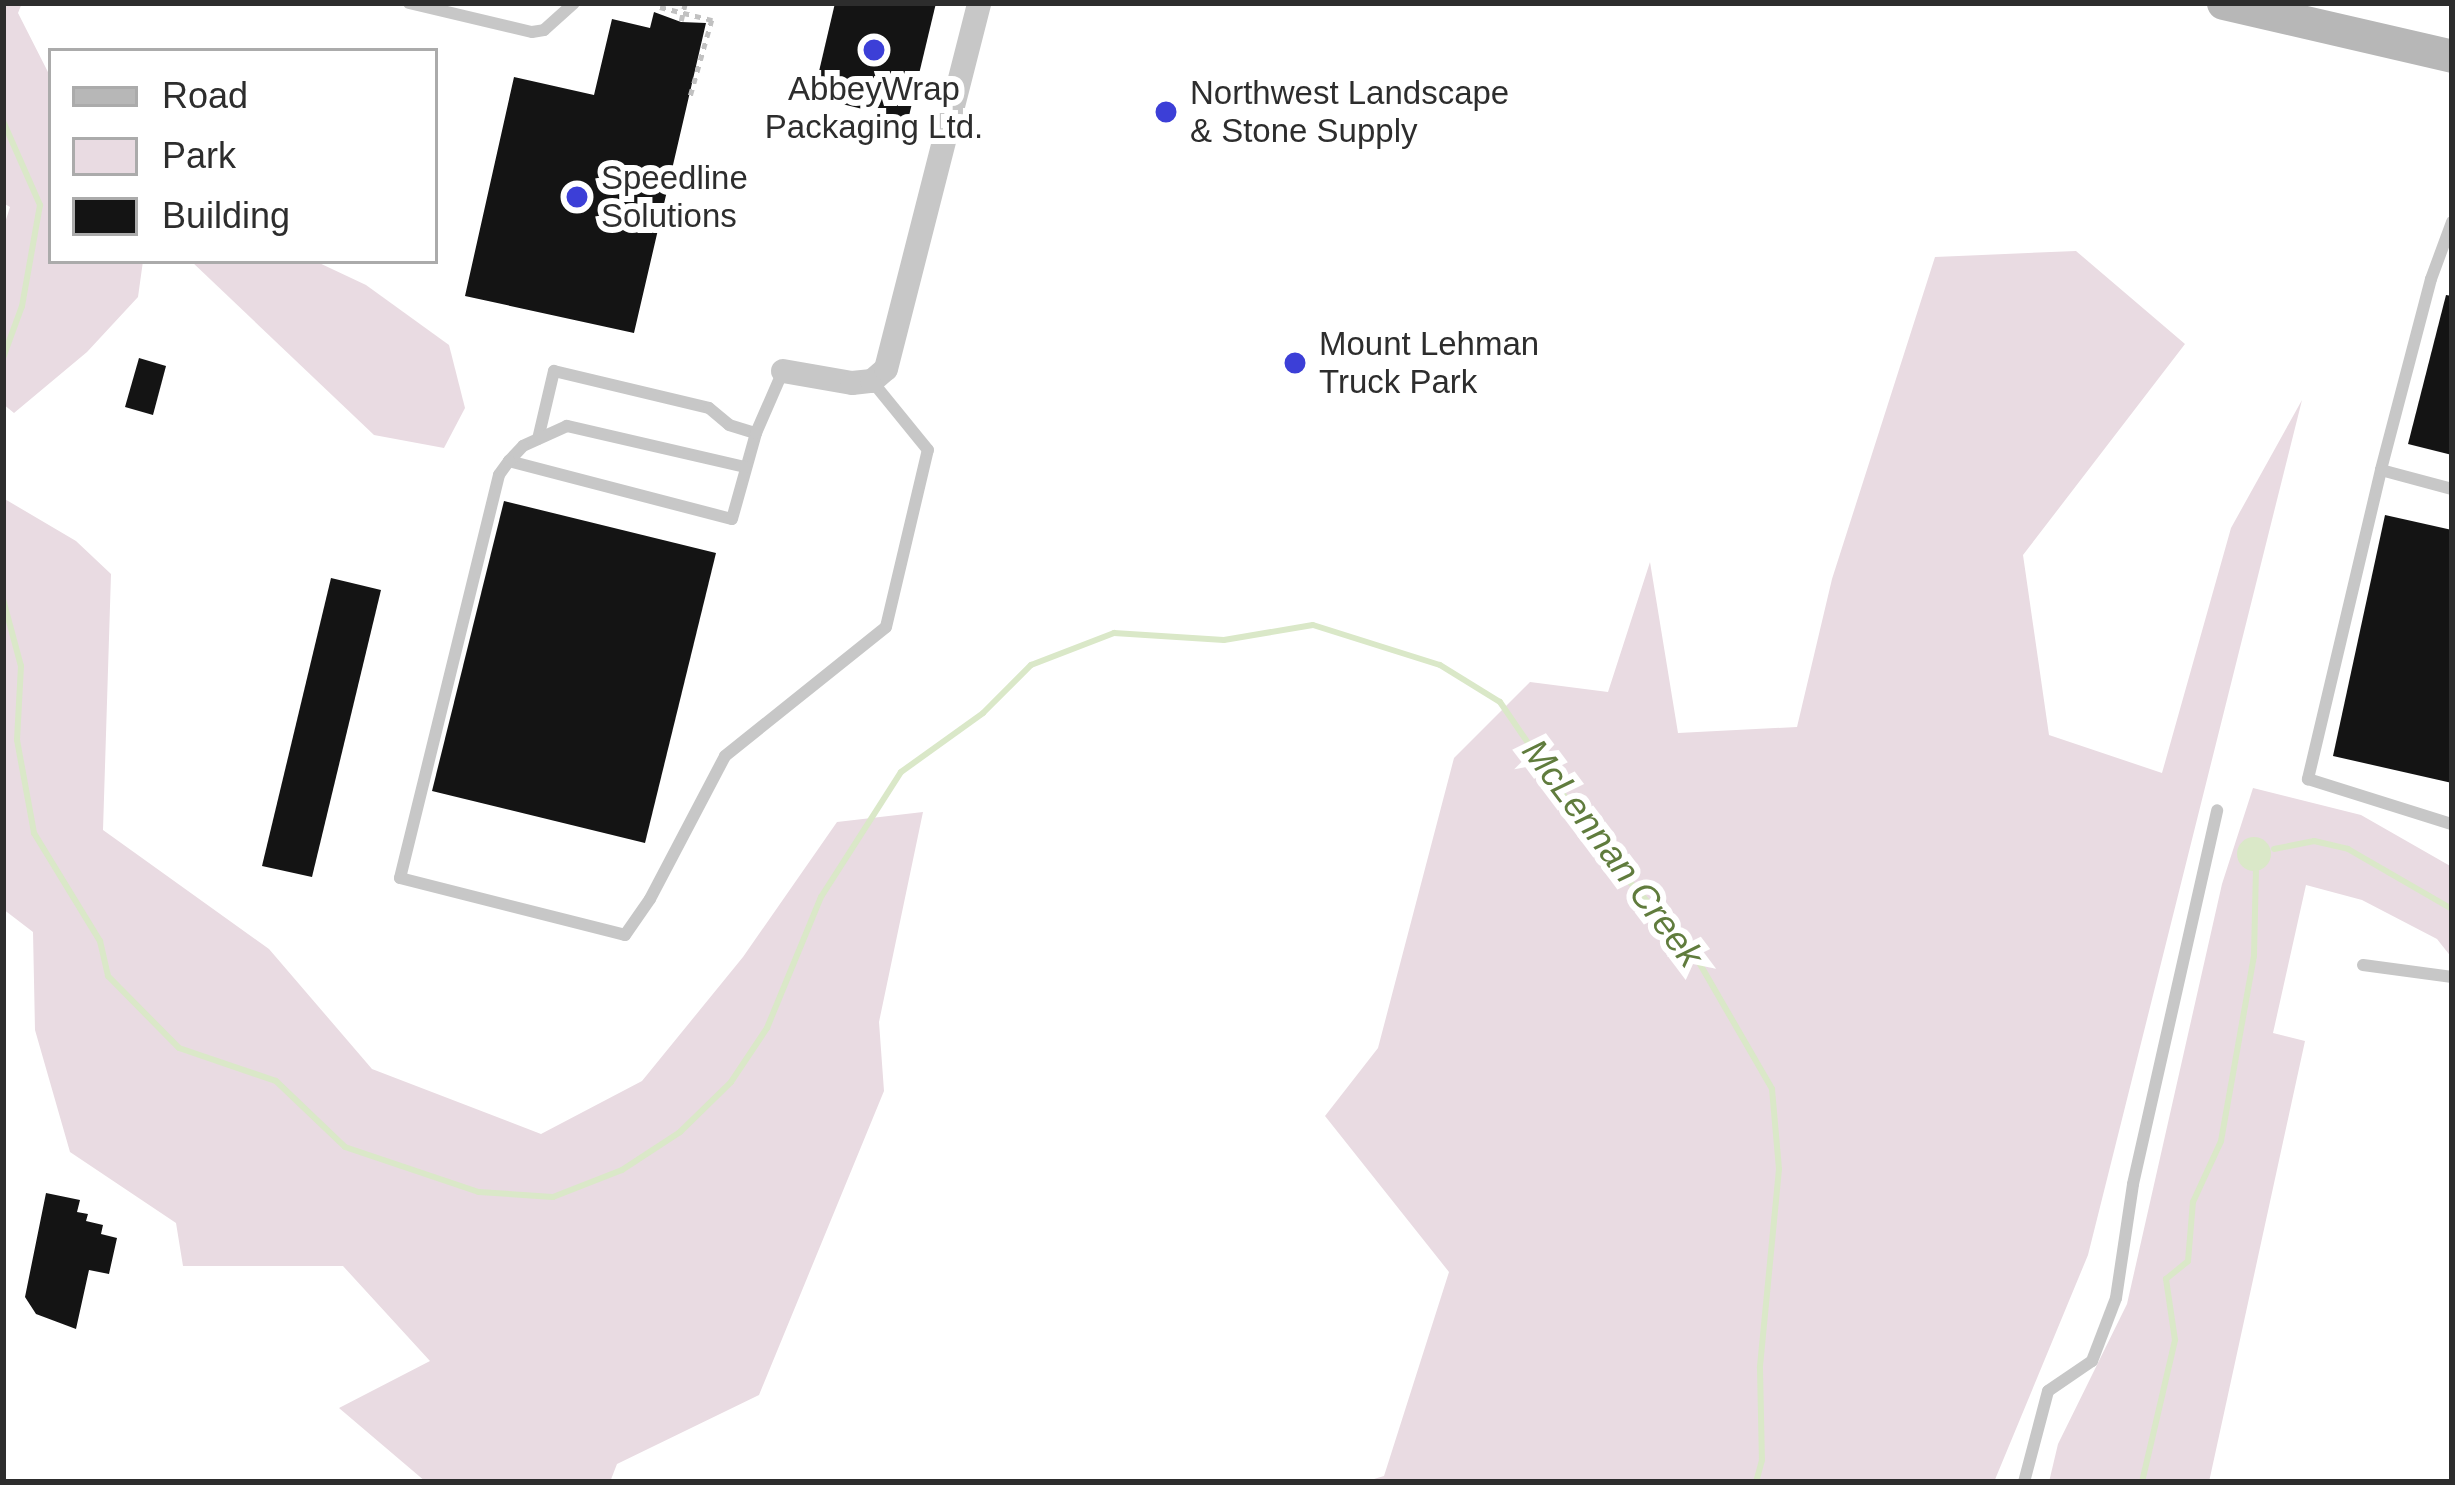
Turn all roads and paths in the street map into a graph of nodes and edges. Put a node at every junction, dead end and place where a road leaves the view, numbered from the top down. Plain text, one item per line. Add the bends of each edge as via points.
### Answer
1 (409, 3) edge
2 (574, 3) edge
3 (685, 3) edge
4 (979, 3) edge
5 (2238, 5) edge
6 (660, 8) dead end
7 (682, 17) junction
8 (2452, 56) edge
9 (690, 98) dead end
10 (2452, 222) edge
11 (783, 371) joint
12 (872, 381) junction
13 (755, 433) junction
14 (538, 440) junction
15 (509, 461) junction
16 (745, 467) junction
17 (2381, 470) junction
18 (2452, 489) edge
19 (2217, 810) dead end
20 (2452, 824) edge
21 (2363, 965) dead end
22 (2452, 977) edge
23 (2024, 1482) edge

1 - 2 lane via 532,32
3 - 7 path
4 - 12 street via 895,348
5 - 8 main road
6 - 7 path
7 - 9 path via 712,20
10 - 17 lane
11 - 12 street
11 - 13 lane
12 - 15 lane via 928,450 886,627 725,756 625,934 400,878 499,475
13 - 14 lane via 709,408 554,371
13 - 16 lane
14 - 15 lane
14 - 16 lane via 566,426
15 - 16 lane via 732,519
17 - 18 lane
17 - 20 lane via 2308,779
19 - 23 lane via 2133,1184 2116,1298 2092,1361 2048,1390
21 - 22 lane

